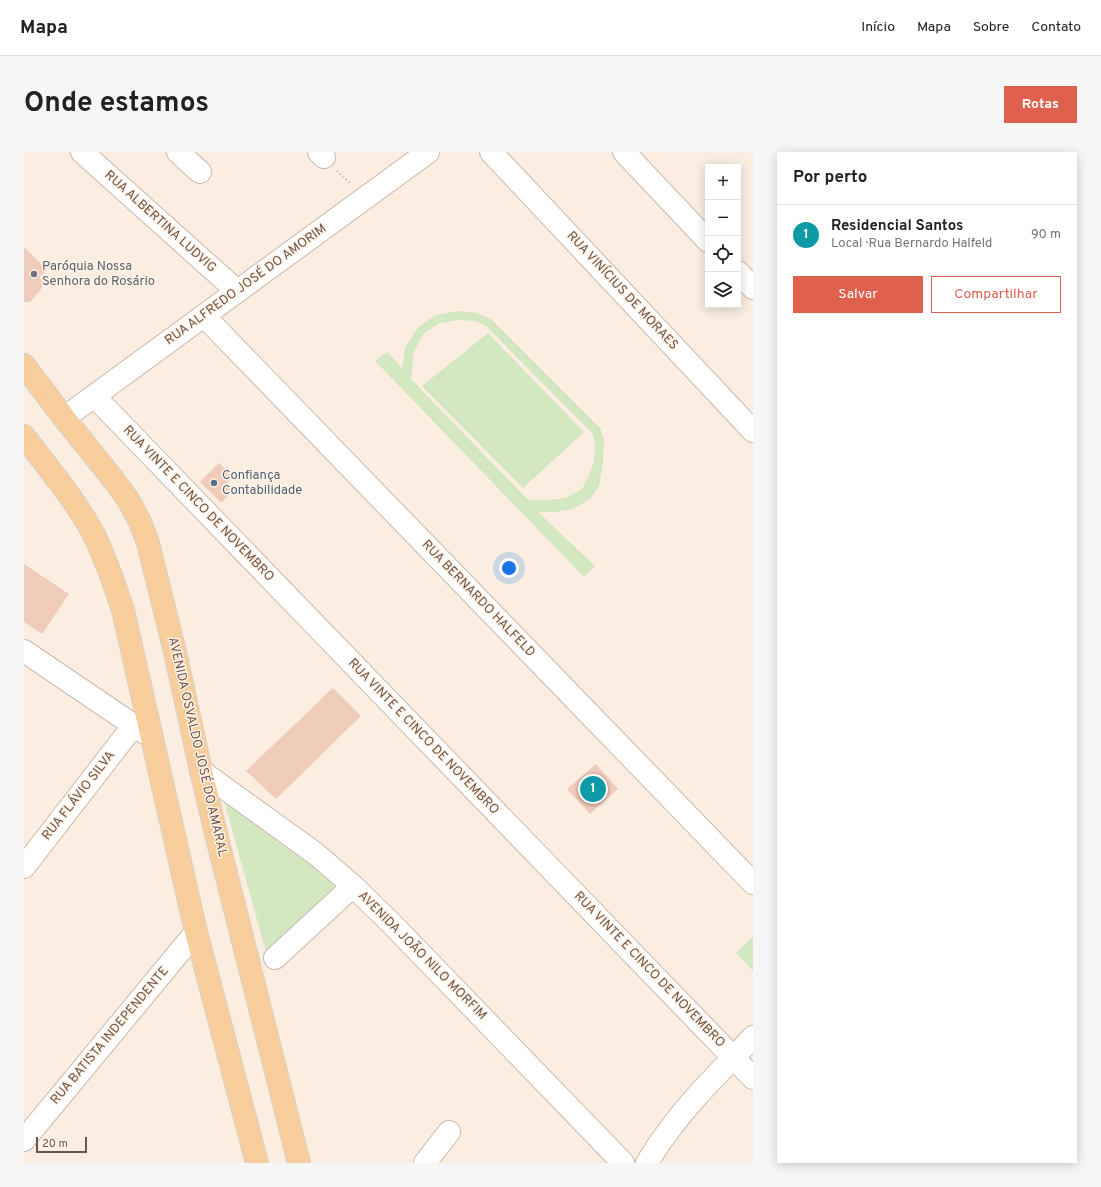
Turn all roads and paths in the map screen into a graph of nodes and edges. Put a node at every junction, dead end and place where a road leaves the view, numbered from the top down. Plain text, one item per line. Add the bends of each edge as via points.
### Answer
1 (82, 152) edge
2 (178, 152) edge
3 (428, 152) edge
4 (491, 152) edge
5 (624, 152) edge
6 (322, 155) edge
7 (200, 172) dead end
8 (365, 198) junction
9 (705, 238) edge
10 (741, 275) edge
11 (753, 288) edge
12 (237, 291) junction
13 (204, 316) junction
14 (24, 365) edge
15 (94, 396) junction
16 (64, 418) junction
17 (753, 431) edge
18 (25, 439) edge
19 (24, 650) edge
20 (142, 731) junction
21 (201, 771) junction
22 (24, 867) edge
23 (753, 883) edge
24 (353, 886) junction
25 (196, 932) junction
26 (275, 958) dead end
27 (753, 1037) edge
28 (734, 1058) junction
29 (753, 1078) edge
30 (449, 1132) dead end
31 (24, 1140) edge
32 (257, 1163) edge
33 (298, 1163) edge
34 (425, 1163) edge
35 (624, 1163) edge
36 (647, 1163) edge

1 - 12 street, RUA ALBERTINA LUDVIG
2 - 7 street
3 - 8 street, RUA ALFREDO JOSÉ DO AMORIM
4 - 17 street, RUA VINÍCIUS DE MORAES
5 - 9 street
6 - 8 path
8 - 12 street, RUA ALFREDO JOSÉ DO AMORIM
10 - 11 street
12 - 13 street, RUA ALFREDO JOSÉ DO AMORIM
13 - 15 street, RUA ALFREDO JOSÉ DO AMORIM
13 - 23 street, RUA BERNARDO HALFELD
14 - 16 main road, AVENIDA OSVALDO JOSÉ DO AMARAL
15 - 16 street, RUA ALFREDO JOSÉ DO AMORIM
15 - 28 street, RUA VINTE E CINCO DE NOVEMBRO
16 - 21 main road, AVENIDA OSVALDO JOSÉ DO AMARAL via 129,501 143,529 155,568
18 - 20 main road via 67,492 93,533 108,566 123,610
19 - 20 street
20 - 22 street, RUA FLÁVIO SILVA
20 - 25 main road
21 - 24 street, AVENIDA JOÃO NILO MORFIM via 316,854
21 - 33 main road, AVENIDA OSVALDO JOSÉ DO AMARAL
24 - 26 street
24 - 35 street, AVENIDA JOÃO NILO MORFIM
25 - 31 street, RUA BATISTA INDEPENDENTE
25 - 32 main road
27 - 28 street
28 - 29 street, RUA VINTE E CINCO DE NOVEMBRO
28 - 36 street via 668,1132
30 - 34 street

